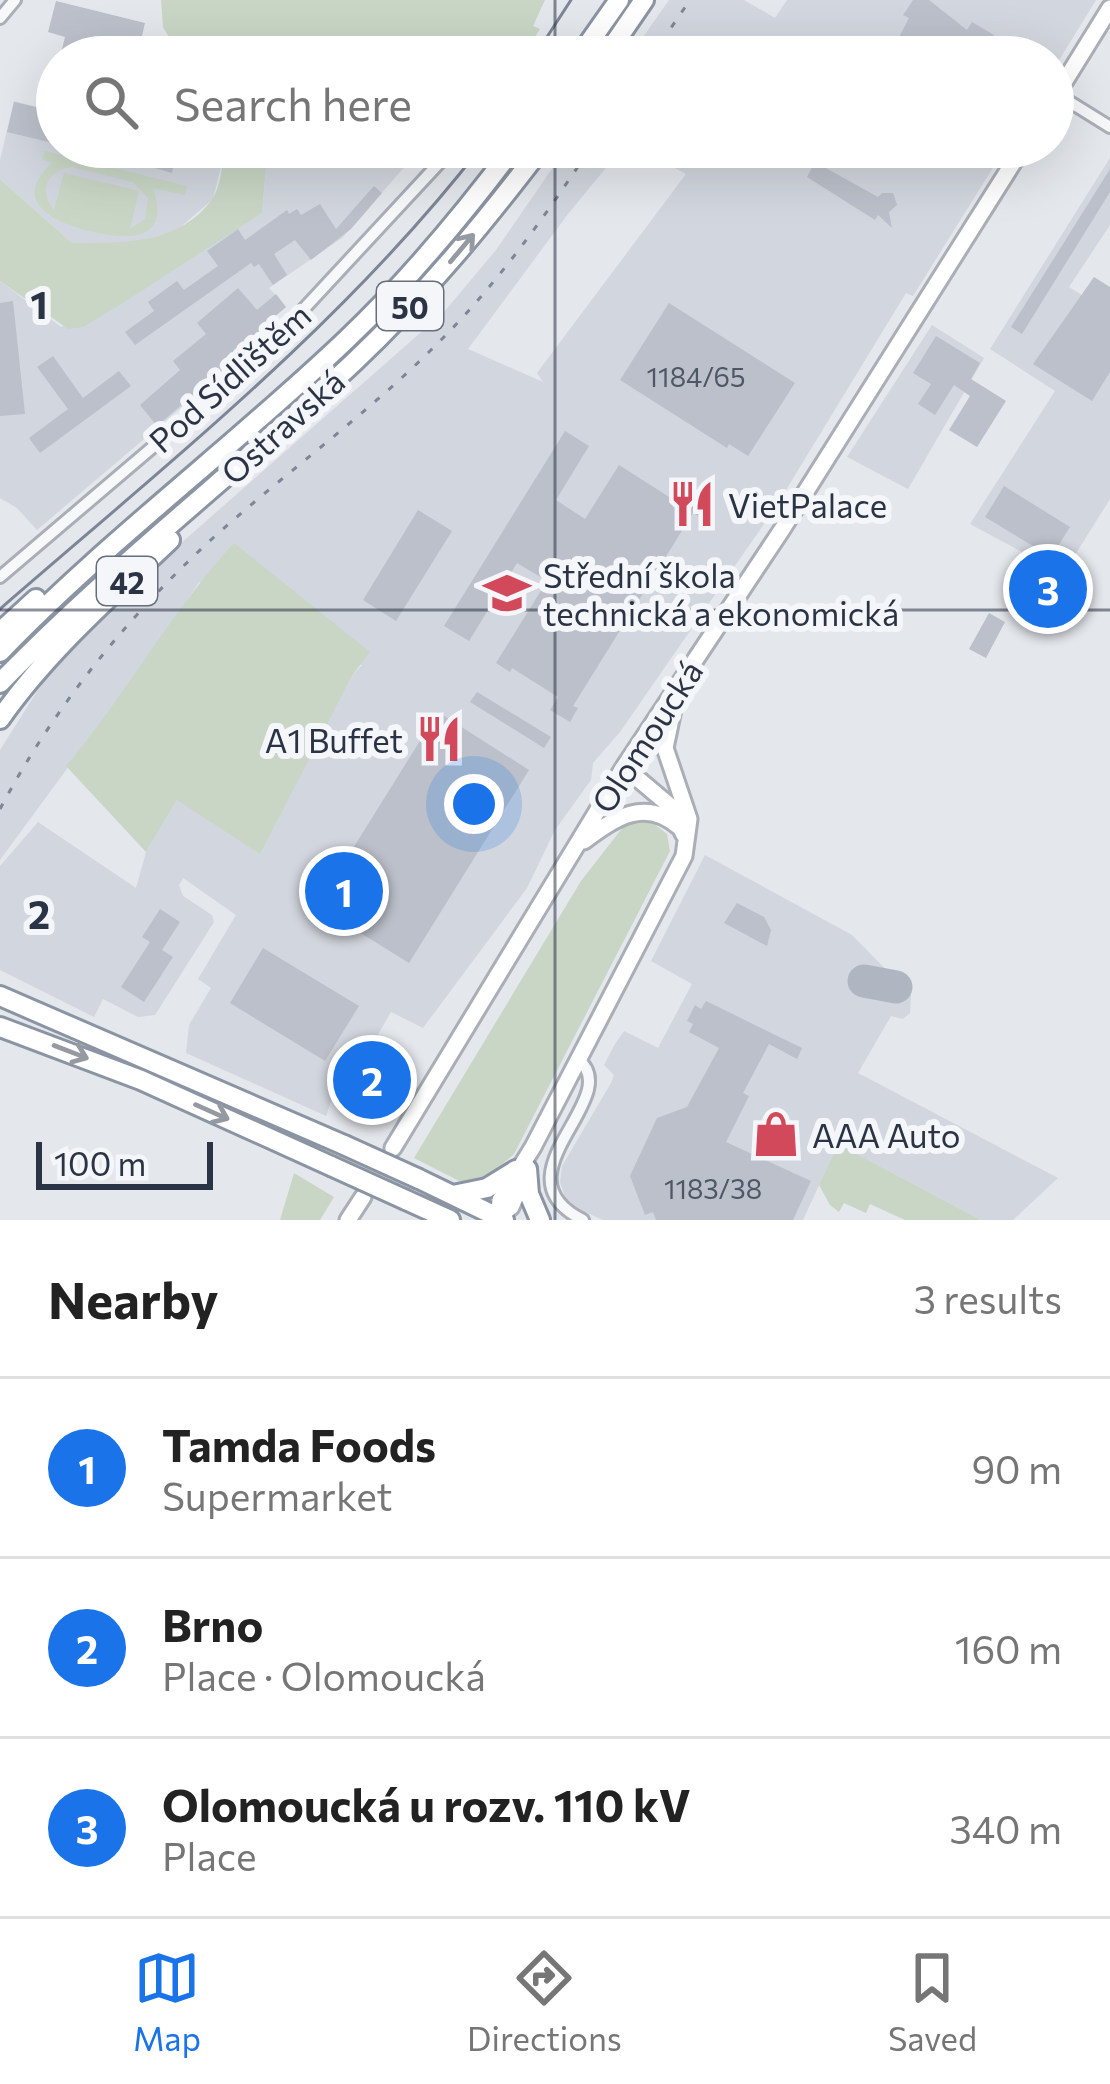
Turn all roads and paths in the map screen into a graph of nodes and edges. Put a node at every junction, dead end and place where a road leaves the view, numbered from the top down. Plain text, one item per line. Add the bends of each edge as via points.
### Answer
1 (15, 0) edge
2 (619, 0) edge
3 (644, 0) edge
4 (1110, 8) edge
5 (0, 18) edge
6 (594, 36) edge
7 (619, 36) edge
8 (1074, 66) edge
9 (1074, 107) edge
10 (1110, 127) edge
11 (435, 168) edge
12 (497, 168) edge
13 (525, 168) edge
14 (1010, 168) edge
15 (259, 447) junction
16 (187, 482) junction
17 (0, 577) edge
18 (0, 632) edge
19 (0, 652) edge
20 (681, 680) junction
21 (0, 682) edge
22 (0, 719) edge
23 (624, 767) junction
24 (683, 832) junction
25 (577, 846) junction
26 (679, 866) junction
27 (0, 996) edge
28 (0, 1027) edge
29 (578, 1059) junction
30 (393, 1148) dead end
31 (521, 1169) junction
32 (453, 1195) junction
33 (363, 1197) dead end
34 (498, 1219) edge
35 (348, 1220) edge
36 (450, 1220) edge
37 (540, 1220) edge
38 (583, 1220) edge

1 - 5 street
2 - 6 highway
3 - 7 highway
4 - 8 main road
9 - 10 street
11 - 17 street, Pod Sídlištěm via 262,355
12 - 16 highway, Ostravská / 50 via 377,309
15 -> 13 highway, Ostravská / 50 via 417,300
14 - 20 main road, Olomoucká
15 - 21 highway, Ostravská / 42
15 - 22 highway, 42 via 69,637
16 - 18 highway, 42
16 - 19 highway, Ostravská / 42
20 - 23 main road, Olomoucká
20 - 26 main road via 665,748 689,819
23 - 24 main road via 669,805
23 - 25 main road, Olomoucká
24 - 25 main road via 638,811
24 - 26 main road
25 - 30 main road, Olomoucká
26 - 29 main road
27 - 32 highway, bridge
28 -> 36 highway, bridge via 121,1072
29 - 31 main road
29 - 38 street via 590,1085 550,1175 557,1200
31 - 32 highway
31 - 34 main road via 511,1207
31 - 37 highway
32 - 34 highway
33 - 35 main road

